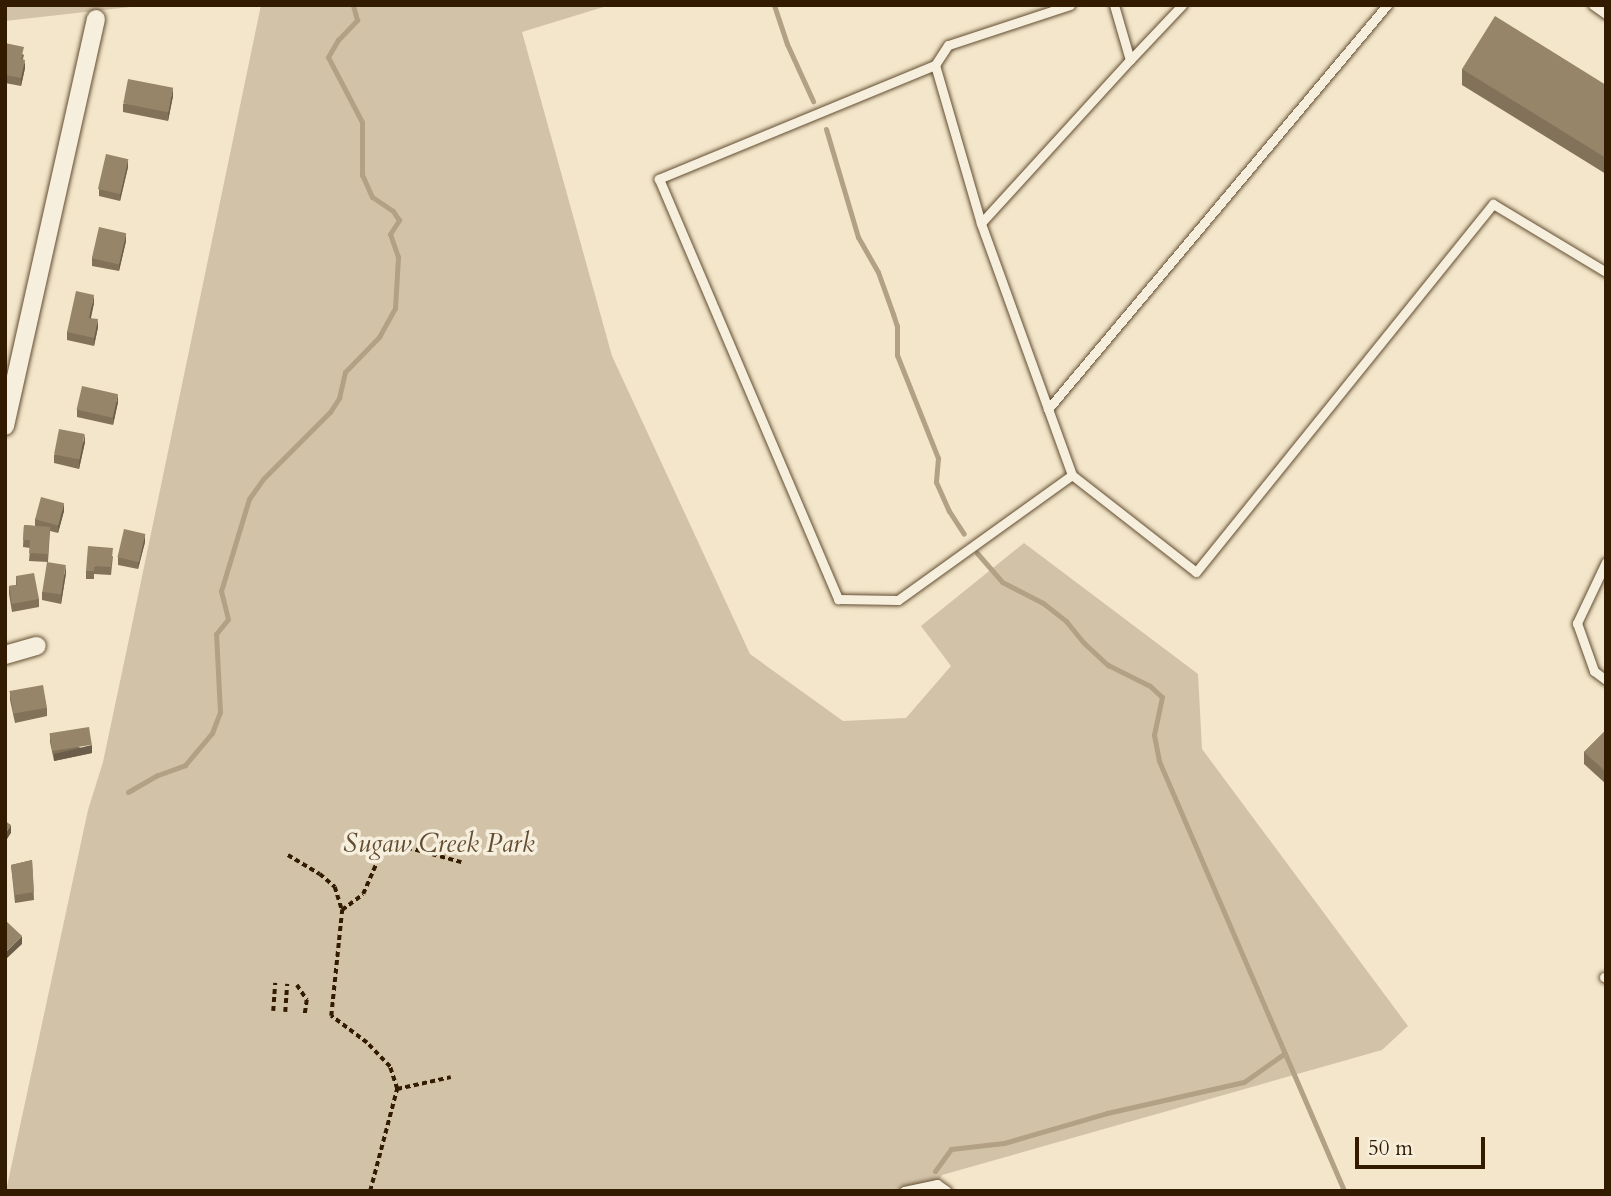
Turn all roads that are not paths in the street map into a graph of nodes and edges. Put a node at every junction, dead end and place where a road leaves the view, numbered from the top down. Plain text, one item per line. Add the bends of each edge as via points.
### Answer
1 (1070, 5) edge
2 (1114, 5) edge
3 (1182, 5) edge
4 (1387, 5) edge
5 (1592, 5) edge
6 (1606, 14) edge
7 (96, 19) dead end
8 (1130, 60) junction
9 (935, 65) junction
10 (981, 223) junction
11 (1606, 272) edge
12 (9, 385) edge
13 (1048, 409) junction
14 (5, 426) edge
15 (1072, 475) junction
16 (1606, 562) edge
17 (37, 646) dead end
18 (5, 655) edge
19 (1606, 680) edge
20 (904, 1191) edge
21 (947, 1191) edge

1 - 9 lane via 948,45
2 - 8 lane
3 - 8 lane
4 - 13 lane
5 - 6 lane
7 - 12 street
8 - 10 lane
9 - 10 lane
9 - 15 lane via 659,179 838,599 898,600
10 - 13 lane
11 - 15 lane via 1493,204 1196,572
12 - 14 street
13 - 15 lane
16 - 19 lane via 1577,624 1594,671
17 - 18 street
20 - 21 lane via 937,1184

